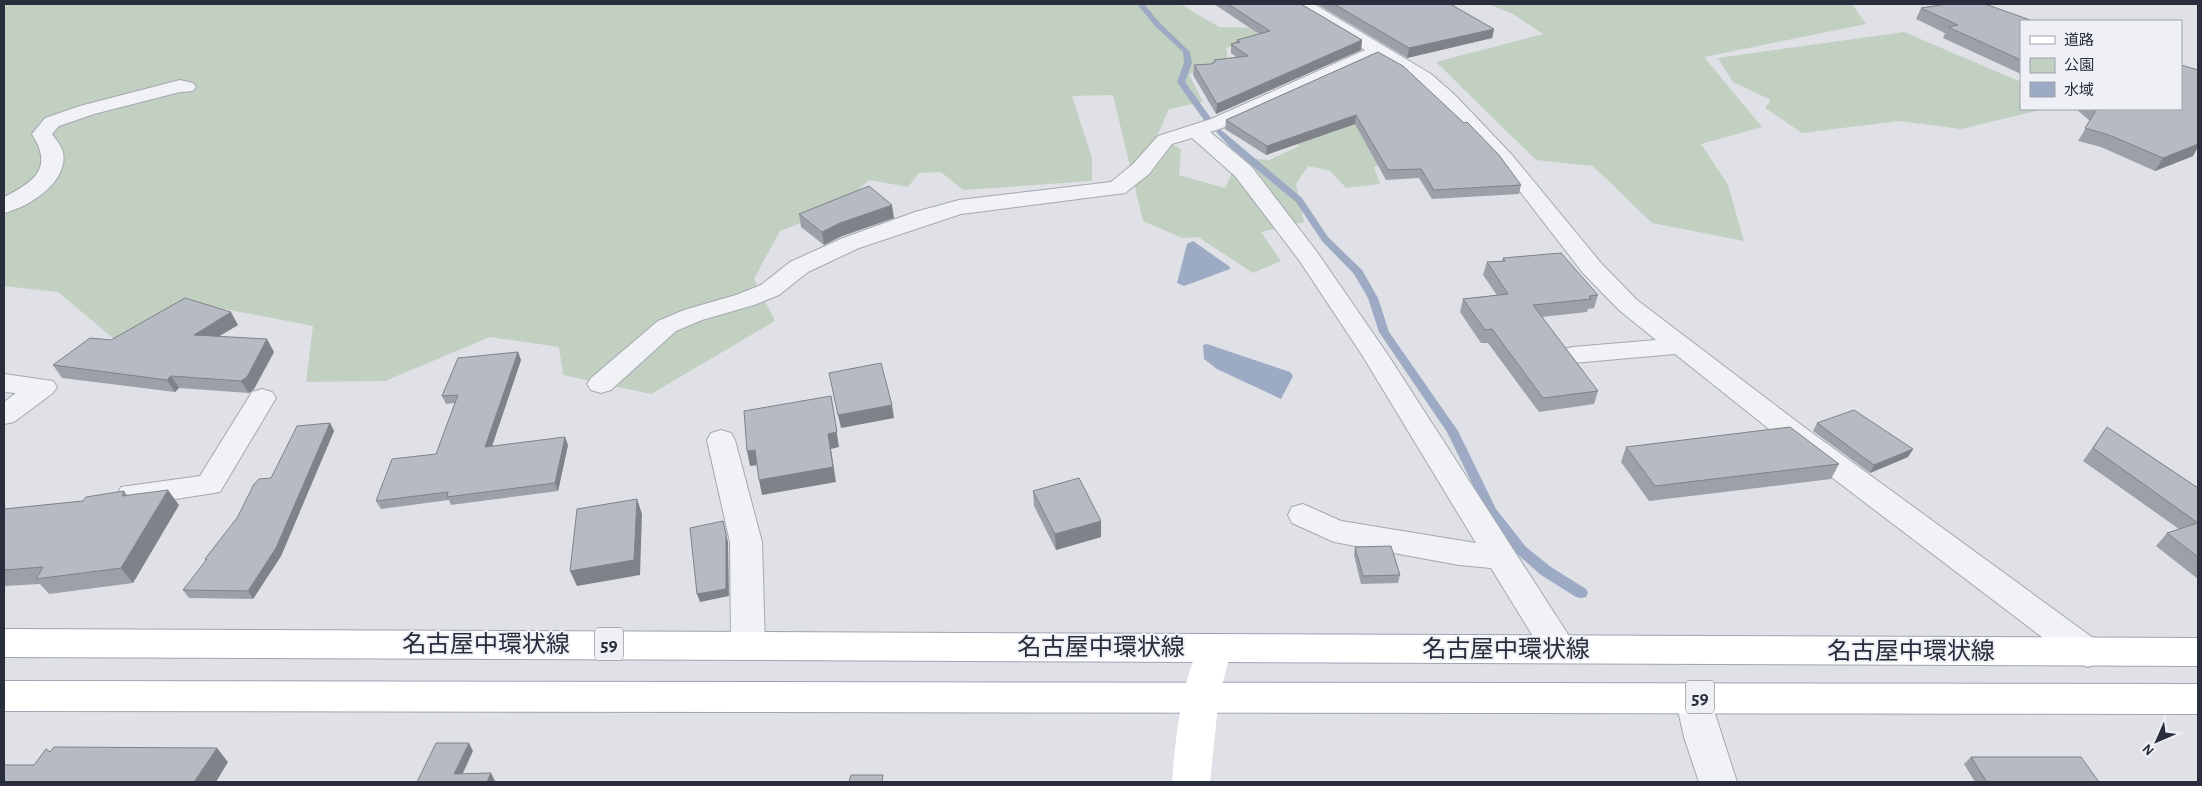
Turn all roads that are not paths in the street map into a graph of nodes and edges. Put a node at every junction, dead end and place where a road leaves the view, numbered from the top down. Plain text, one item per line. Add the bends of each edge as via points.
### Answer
1 (1302, 4) edge
2 (1379, 50) junction
3 (186, 87) dead end
4 (1195, 130) junction
5 (4, 206) edge
6 (1678, 346) junction
7 (1573, 355) edge
8 (4, 383) edge
9 (602, 384) dead end
10 (262, 398) dead end
11 (4, 415) edge
12 (721, 440) dead end
13 (101, 499) edge
14 (1302, 515) dead end
15 (1503, 557) junction
16 (4, 643) edge
17 (748, 645) junction
18 (1215, 648) junction
19 (1559, 649) junction
20 (2198, 652) edge
21 (2088, 653) junction
22 (4, 696) edge
23 (1201, 696) junction
24 (1693, 698) junction
25 (2198, 699) edge
26 (1191, 782) edge
27 (1718, 782) edge

1 - 2 street
2 - 4 street via 1218,123
2 - 6 street via 1424,78 1448,99 1505,159 1592,268 1628,305
3 - 5 street via 87,110 52,122 42,134 52,151 51,166 44,181
4 - 9 street via 1165,140 1141,170 1117,188 959,207 851,243 799,267 770,290 667,326
4 - 15 street via 1242,171 1310,257
6 - 7 street
6 - 21 street
8 - 11 street via 43,386
10 - 13 street via 209,485
12 - 17 street via 746,542
14 - 15 street via 1334,531 1458,553
15 - 19 street
16 - 17 main road, 名古屋中環状線 / 59
17 - 18 main road, 名古屋中環状線 / 59
18 - 19 main road, 名古屋中環状線 / 59
18 - 23 main road
19 - 21 main road, 名古屋中環状線 / 59
20 - 21 main road, 名古屋中環状線 / 59
22 - 23 main road, 59 via 635,699
23 - 24 main road, 59
23 - 26 main road
24 - 25 main road, 59
24 - 27 street

